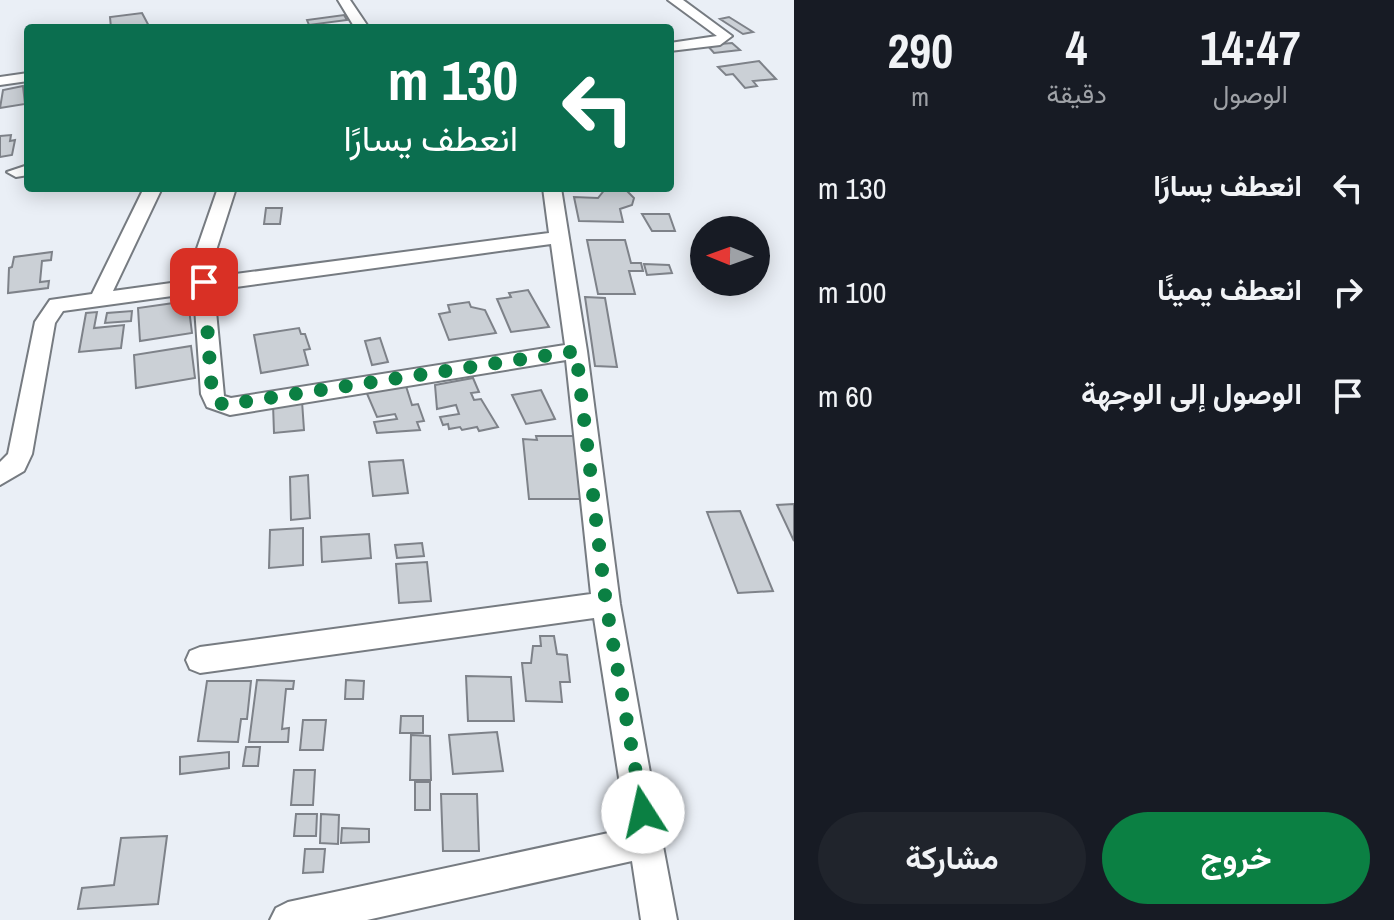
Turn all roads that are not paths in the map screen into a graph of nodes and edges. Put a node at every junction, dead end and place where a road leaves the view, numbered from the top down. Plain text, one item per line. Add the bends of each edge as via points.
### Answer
1 (344, 0) edge
2 (674, 0) edge
3 (359, 24) edge
4 (674, 47) edge
5 (24, 78) edge
6 (0, 81) edge
7 (151, 192) edge
8 (226, 192) edge
9 (552, 192) edge
10 (558, 237) junction
11 (204, 282) junction
12 (101, 296) junction
13 (576, 351) junction
14 (0, 475) edge
15 (606, 604) junction
16 (200, 660) dead end
17 (649, 841) junction
18 (288, 920) edge
19 (659, 920) edge

1 - 3 street
2 - 4 street via 725,36
5 - 6 street
7 - 12 street
8 - 11 street via 204,251
9 - 10 street
10 - 11 street
10 - 13 street
11 - 12 street
11 - 13 street via 212,394 223,405
12 - 14 street via 62,303 48,312 20,454
13 - 15 street
15 - 16 street
15 - 17 street
17 - 18 street
17 - 19 street

